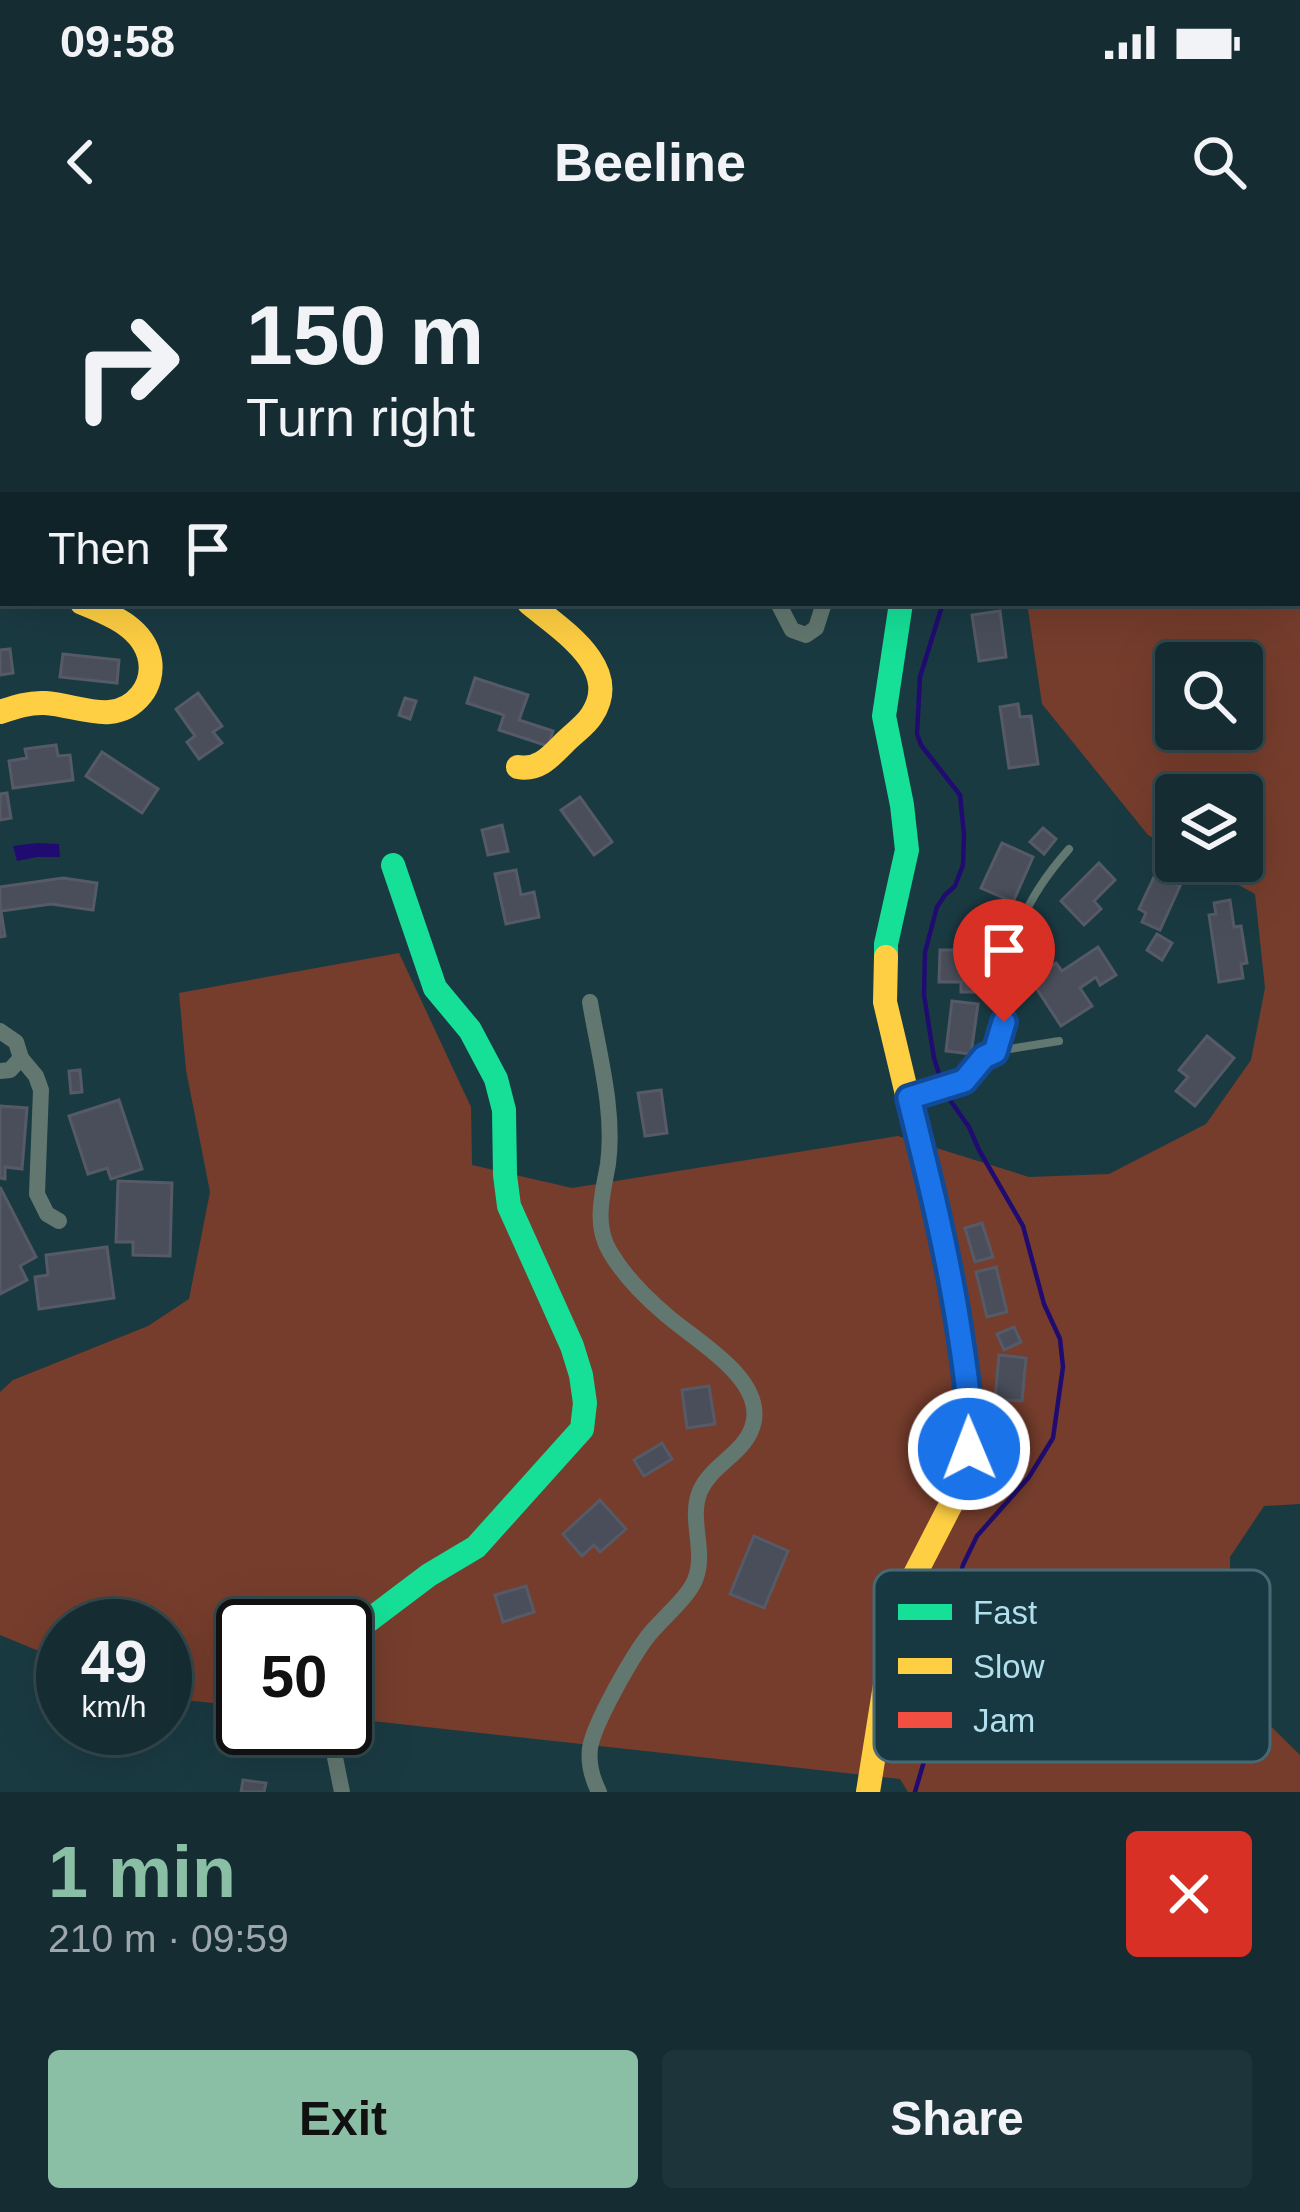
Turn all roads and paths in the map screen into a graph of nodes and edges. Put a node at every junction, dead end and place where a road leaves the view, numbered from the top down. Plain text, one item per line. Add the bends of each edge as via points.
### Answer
1 (88, 606) edge
2 (533, 606) edge
3 (780, 606) edge
4 (823, 606) edge
5 (901, 606) edge
6 (0, 712) edge
7 (518, 767) dead end
8 (1069, 849) dead end
9 (393, 865) dead end
10 (590, 1002) dead end
11 (0, 1031) edge
12 (1059, 1041) dead end
13 (995, 1052) junction
14 (21, 1058) junction
15 (0, 1071) edge
16 (916, 1096) junction
17 (59, 1221) dead end
18 (917, 1570) edge
19 (372, 1618) edge
20 (874, 1749) edge
21 (334, 1755) edge
22 (342, 1792) edge
23 (599, 1792) edge
24 (868, 1792) edge

1 - 6 street via 143,640 151,669 140,697 105,714 41,703
2 - 7 street via 584,650 601,692 592,715 544,763
3 - 4 street via 792,630 806,635
5 - 16 street via 884,716 907,850 884,976 890,1028
8 - 13 lane via 1038,890 1015,942
9 - 19 street via 435,988 497,1081 509,1207 572,1348 586,1412 582,1429 476,1546
10 - 23 street via 611,1126 599,1212 606,1247 632,1284 735,1373 755,1416 746,1440 700,1492 695,1580 644,1641 592,1738 590,1770
11 - 14 street
12 - 13 lane
13 - 16 lane via 964,1081
14 - 15 street
14 - 17 street via 41,1090 38,1193
16 - 18 street via 970,1435 962,1483
20 - 24 street
21 - 22 street

